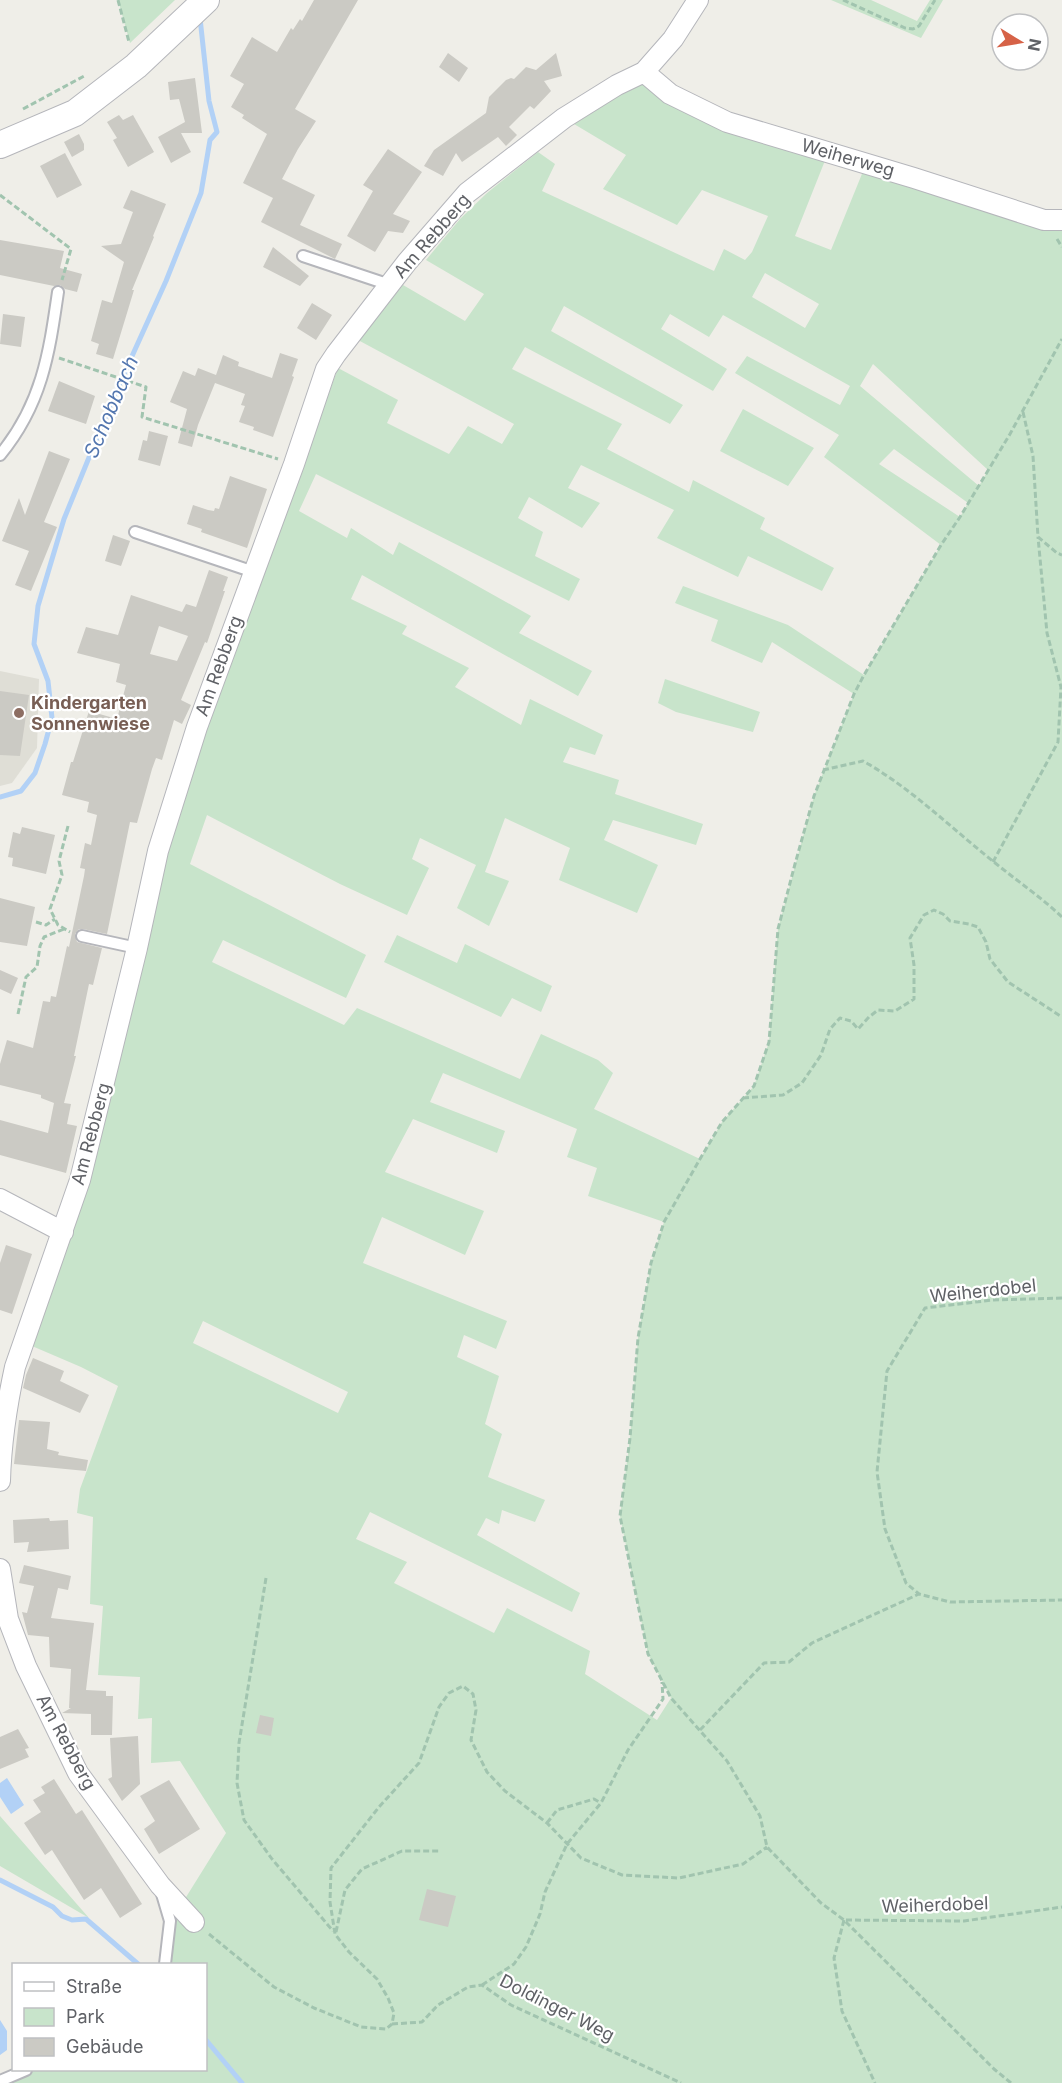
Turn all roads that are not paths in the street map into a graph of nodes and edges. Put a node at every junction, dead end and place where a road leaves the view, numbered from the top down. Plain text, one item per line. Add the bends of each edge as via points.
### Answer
1 (698, 0) edge
2 (200, 6) edge
3 (644, 72) junction
4 (0, 146) edge
5 (1062, 220) edge
6 (303, 256) dead end
7 (390, 285) junction
8 (58, 291) road end
9 (0, 455) edge
10 (135, 532) dead end
11 (254, 572) junction
12 (82, 936) road end
13 (137, 948) junction
14 (0, 1199) edge
15 (63, 1232) junction
16 (0, 1481) edge
17 (0, 1569) edge
18 (160, 1885) junction
19 (194, 1922) road end
20 (165, 1963) edge
21 (24, 2071) edge
22 (0, 2081) edge

1 - 3 street, Am Rebberg
2 - 4 street via 136,66 75,112
3 - 5 street, Weiherweg via 670,94 727,122 1044,220
3 - 7 street, Am Rebberg via 564,118 467,193
6 - 7 lane
7 - 11 street, Am Rebberg via 326,369
8 - 9 lane via 41,382 22,425
10 - 11 lane
11 - 13 street, Am Rebberg via 161,839
12 - 13 lane
13 - 15 street, Am Rebberg via 80,1180
14 - 15 street
15 - 16 street, Am Rebberg via 15,1367
17 - 18 street, Am Rebberg via 8,1619 26,1666 78,1773
18 - 19 street, Am Rebberg
18 - 20 lane via 170,1921
21 - 22 lane

